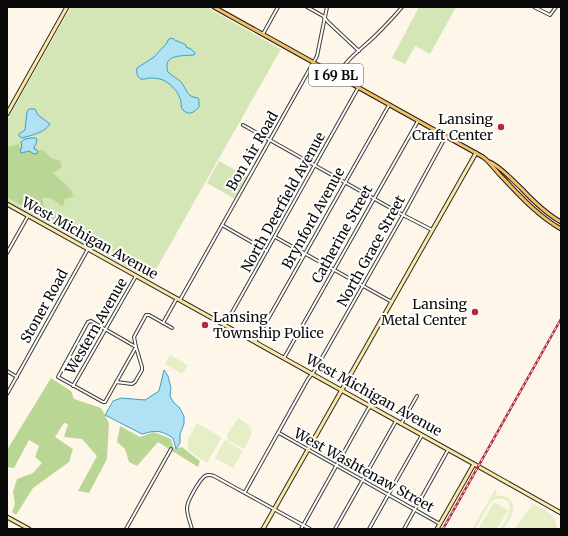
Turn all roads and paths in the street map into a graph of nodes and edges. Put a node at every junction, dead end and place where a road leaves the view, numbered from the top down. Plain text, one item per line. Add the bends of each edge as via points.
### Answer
1 (67, 7) edge
2 (278, 7) edge
3 (306, 7) edge
4 (327, 7) edge
5 (402, 7) edge
6 (534, 7) edge
7 (556, 7) edge
8 (216, 8) edge
9 (324, 18) junction
10 (263, 34) junction
11 (359, 51) junction
12 (313, 62) junction
13 (337, 76) junction
14 (358, 88) junction
15 (389, 104) junction
16 (7, 114) edge
17 (418, 121) junction
18 (243, 125) dead end
19 (446, 136) junction
20 (270, 141) junction
21 (476, 153) junction
22 (489, 161) junction
23 (314, 165) junction
24 (345, 182) junction
25 (374, 198) junction
26 (7, 204) edge
27 (403, 215) junction
28 (28, 216) junction
29 (561, 222) edge
30 (222, 225) junction
31 (561, 229) edge
32 (433, 230) junction
33 (275, 237) junction
34 (88, 249) junction
35 (267, 251) junction
36 (7, 253) edge
37 (304, 254) junction
38 (334, 270) junction
39 (136, 276) junction
40 (363, 286) junction
41 (178, 299) junction
42 (392, 302) junction
43 (163, 323) junction
44 (224, 326) junction
45 (172, 328) dead end
46 (105, 330) junction
47 (255, 342) junction
48 (136, 347) junction
49 (284, 358) junction
50 (7, 371) edge
51 (312, 374) junction
52 (17, 377) junction
53 (116, 382) junction
54 (73, 386) junction
55 (342, 390) junction
56 (7, 394) edge
57 (417, 396) dead end
58 (371, 406) junction
59 (396, 421) junction
60 (401, 424) junction
61 (279, 433) junction
62 (422, 435) junction
63 (171, 449) dead end
64 (308, 450) junction
65 (448, 450) junction
66 (474, 464) junction
67 (336, 466) junction
68 (362, 480) junction
69 (245, 492) junction
70 (388, 495) junction
71 (274, 509) junction
72 (414, 510) junction
73 (561, 513) edge
74 (7, 516) edge
75 (440, 524) junction
76 (303, 525) junction
77 (29, 529) edge
78 (126, 529) edge
79 (192, 529) edge
80 (263, 529) edge
81 (301, 529) edge
82 (310, 529) edge
83 (335, 529) edge
84 (369, 529) edge
85 (404, 529) edge
86 (437, 529) edge

1 - 16 street
2 - 10 street
3 - 9 street
4 - 9 street, Bon Air Road
5 - 11 street
6 - 7 street via 548,15 552,14
8 - 10 main road, I 69 BL
9 - 11 street
9 - 12 street, Bon Air Road via 317,56
10 - 12 main road, I 69 BL
11 - 13 street via 346,62
12 - 13 main road, I 69 BL
12 - 20 street, Bon Air Road
13 - 14 main road, I 69 BL
14 - 15 main road, I 69 BL
14 - 23 street, North Deerfield Avenue
15 - 17 main road, I 69 BL
15 - 24 street, Brynford Avenue
17 - 19 main road, I 69 BL
17 - 25 street, Catherine Street
18 - 20 street
19 - 21 main road, I 69 BL
19 - 27 street, North Grace Street
20 - 23 street
20 - 30 street, Bon Air Road
21 - 22 main road, I 69 BL
21 - 32 street
22 - 29 main road, I 69 BL via 534,202
22 - 31 main road, I 69 BL via 531,207
23 - 24 street
23 - 33 street, North Deerfield Avenue
24 - 25 street
24 - 37 street, Brynford Avenue
25 - 27 street
25 - 38 street, Catherine Street
26 - 28 street, West Michigan Avenue
27 - 32 street
27 - 40 street, North Grace Street
28 - 34 street, West Michigan Avenue
28 - 36 street
30 - 35 street
30 - 41 street, Bon Air Road
32 - 42 street
33 - 35 street, North Deerfield Avenue
33 - 37 street
34 - 39 street, West Michigan Avenue
34 - 52 street, Stoner Road
35 - 44 street, North Deerfield Avenue
37 - 38 street
37 - 47 street, Brynford Avenue
38 - 40 street
38 - 49 street, Catherine Street
39 - 41 street, West Michigan Avenue
39 - 46 street, Western Avenue
40 - 42 street
40 - 51 street, North Grace Street
41 - 43 street, Bon Air Road
41 - 44 street, West Michigan Avenue
42 - 55 street
43 - 45 street
43 - 48 street via 146,315 134,337
44 - 47 street, West Michigan Avenue
46 - 48 street
46 - 54 street, Western Avenue
46 - 54 street via 88,322 58,375
47 - 49 street, West Michigan Avenue
48 - 53 street
48 - 53 street via 142,370 132,384
49 - 51 street, West Michigan Avenue
50 - 52 street
51 - 55 street, West Michigan Avenue
51 - 61 street, North Grace Street
52 - 56 street, Stoner Road
53 - 54 street via 105,402
55 - 58 street, West Michigan Avenue
55 - 64 street
57 - 60 street
58 - 59 street, West Michigan Avenue
58 - 67 street
59 - 60 street, West Michigan Avenue
59 - 68 street
60 - 62 street, West Michigan Avenue
61 - 64 street, West Washtenaw Street
61 - 69 street, North Grace Street
62 - 65 street, West Michigan Avenue
62 - 70 street
63 - 78 street
64 - 67 street, West Washtenaw Street
64 - 71 street
65 - 66 street, West Michigan Avenue
65 - 72 street
66 - 73 street, West Michigan Avenue
66 - 75 street
67 - 68 street, West Washtenaw Street
67 - 76 street
68 - 70 street, West Washtenaw Street
68 - 83 street
69 - 71 street
69 - 79 street via 214,476 206,475 187,505
70 - 72 street, West Washtenaw Street
70 - 84 street
71 - 76 street
71 - 80 street
72 - 75 street, West Washtenaw Street
72 - 85 street
74 - 77 street
75 - 86 street
76 - 81 street
76 - 82 street

